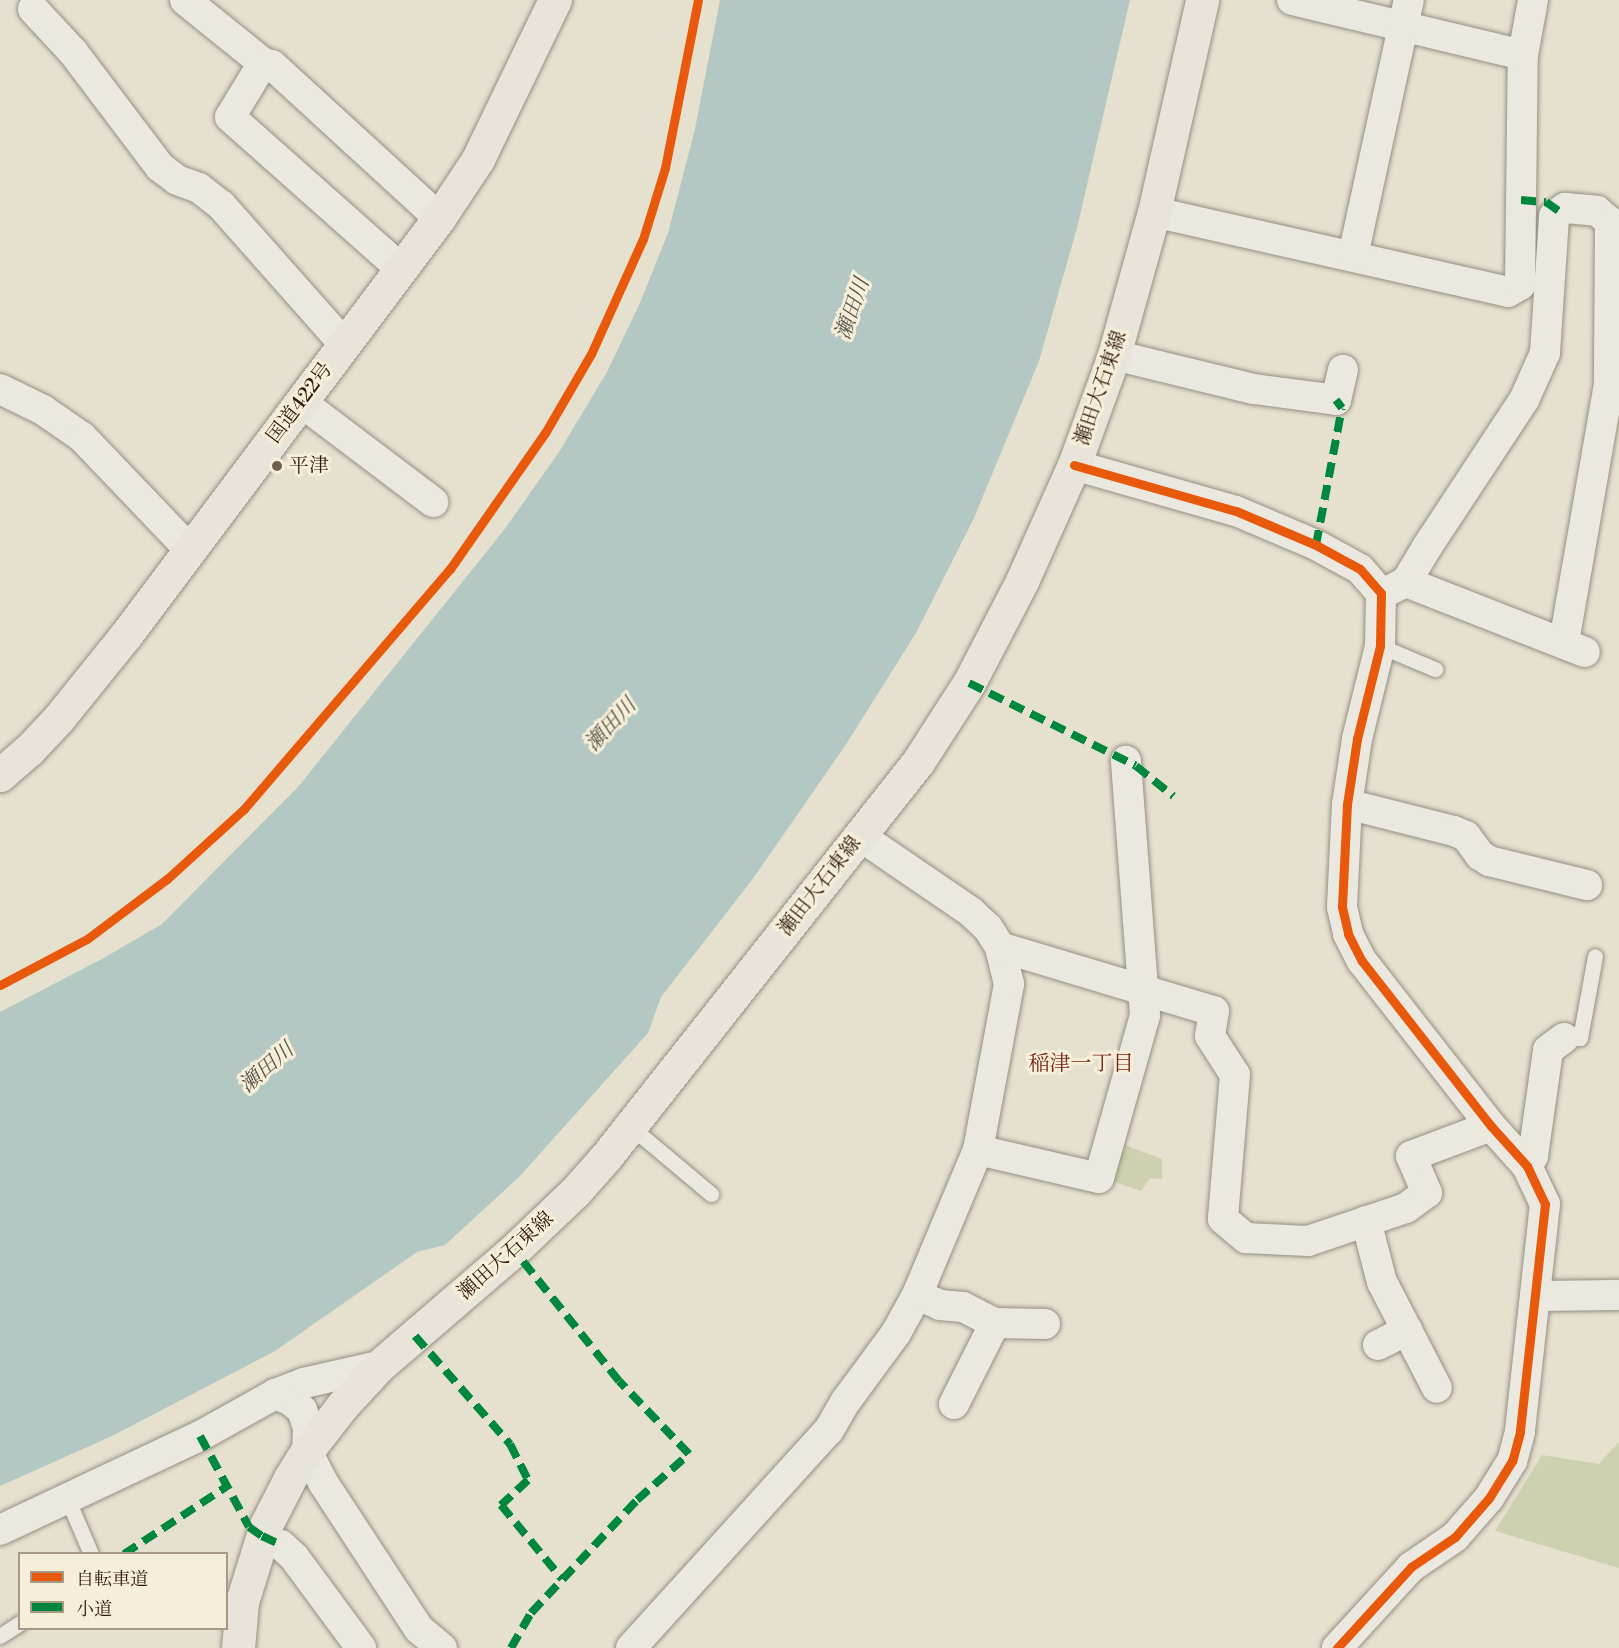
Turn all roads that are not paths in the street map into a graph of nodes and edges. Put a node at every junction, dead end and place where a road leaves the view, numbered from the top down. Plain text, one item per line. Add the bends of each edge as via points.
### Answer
1 (186, 0) edge
2 (555, 0) edge
3 (1202, 0) edge
4 (1292, 0) edge
5 (1533, 0) edge
6 (33, 9) dead end
7 (1406, 13) edge
8 (1523, 55) junction
9 (263, 63) junction
10 (1154, 212) junction
11 (439, 218) junction
12 (1353, 256) junction
13 (401, 269) junction
14 (345, 345) junction
15 (1114, 355) junction
16 (1343, 370) dead end
17 (0, 389) edge
18 (301, 402) junction
19 (1074, 465) junction
20 (433, 502) dead end
21 (189, 550) junction
22 (1394, 588) junction
23 (1380, 646) junction
24 (1435, 669) dead end
25 (1126, 761) dead end
26 (0, 775) edge
27 (1347, 804) junction
28 (860, 836) junction
29 (1587, 885) dead end
30 (1000, 947) junction
31 (1595, 956) dead end
32 (1141, 989) junction
33 (1564, 1038) joint
34 (630, 1126) junction
35 (1491, 1126) junction
36 (978, 1150) junction
37 (1527, 1166) junction
38 (711, 1194) dead end
39 (1366, 1221) junction
40 (918, 1295) junction
41 (1619, 1295) edge
42 (1535, 1296) junction
43 (995, 1323) junction
44 (1045, 1324) dead end
45 (1407, 1330) junction
46 (1378, 1345) dead end
47 (379, 1366) junction
48 (1437, 1388) dead end
49 (275, 1394) junction
50 (954, 1404) dead end
51 (307, 1451) junction
52 (68, 1498) junction
53 (0, 1530) edge
54 (281, 1545) dead end
55 (90, 1552) edge
56 (18, 1624) edge
57 (0, 1636) edge
58 (238, 1648) edge
59 (361, 1648) edge
60 (442, 1648) edge
61 (631, 1648) edge
62 (1337, 1648) edge

1 - 9 street
2 - 11 main road, 国道422号 via 478,159
3 - 10 main road, 瀬田大石東線
4 - 7 street
5 - 8 street
6 - 14 street via 73,51 160,167 177,180 199,188 220,205
7 - 8 street
7 - 12 street
8 - 12 street via 1520,285 1508,292
9 - 11 street via 273,65
9 - 13 street via 230,117
10 - 12 street
10 - 15 main road, 瀬田大石東線
11 - 13 main road, 国道422号
13 - 14 main road, 国道422号
14 - 18 main road, 国道422号
15 - 16 street via 1254,389 1336,400
15 - 19 main road, 瀬田大石東線
17 - 21 street via 43,410 82,437
18 - 20 street
18 - 21 main road, 国道422号
19 - 22 street via 1236,511 1296,536
19 - 28 main road, 瀬田大石東線 via 1022,581 969,683 918,762
21 - 26 main road, 国道422号 via 59,718
22 - 22 street via 1575,647 1609,384 1610,222 1597,211 1565,208 1554,216 1545,353 1524,400 1427,547
22 - 23 street
23 - 24 lane
23 - 27 street via 1357,739
25 - 32 street
27 - 29 street via 1466,836 1479,855 1489,861
27 - 35 street via 1342,907 1348,934 1362,961
28 - 30 street via 971,912
28 - 34 main road, 瀬田大石東線
30 - 32 street
30 - 36 street via 1009,984
31 - 33 lane via 1580,1038
32 - 36 street via 1145,1016 1099,1178
32 - 39 street via 1214,1011 1210,1036 1235,1075 1223,1219 1246,1238 1308,1241
33 - 37 street via 1548,1050 1533,1156
34 - 38 lane
34 - 47 main road, 瀬田大石東線 via 575,1192 457,1301
35 - 37 street
35 - 39 street via 1411,1156 1426,1193 1406,1208
36 - 40 street
37 - 42 street via 1545,1204
39 - 45 street via 1382,1282
40 - 43 street via 940,1305 963,1307
40 - 61 street via 829,1430
41 - 42 street
42 - 62 street via 1520,1432 1512,1461 1489,1498 1455,1537 1411,1567
43 - 44 street
43 - 50 street
45 - 46 street
45 - 48 street
47 - 49 street via 304,1383
47 - 51 main road, 瀬田大石東線
49 - 51 street via 302,1410 308,1427
49 - 52 street via 200,1436
51 - 58 main road, 瀬田大石東線 via 266,1525 242,1602
51 - 60 street via 324,1484 418,1629
52 - 53 street
52 - 55 lane
54 - 59 street
56 - 57 lane

